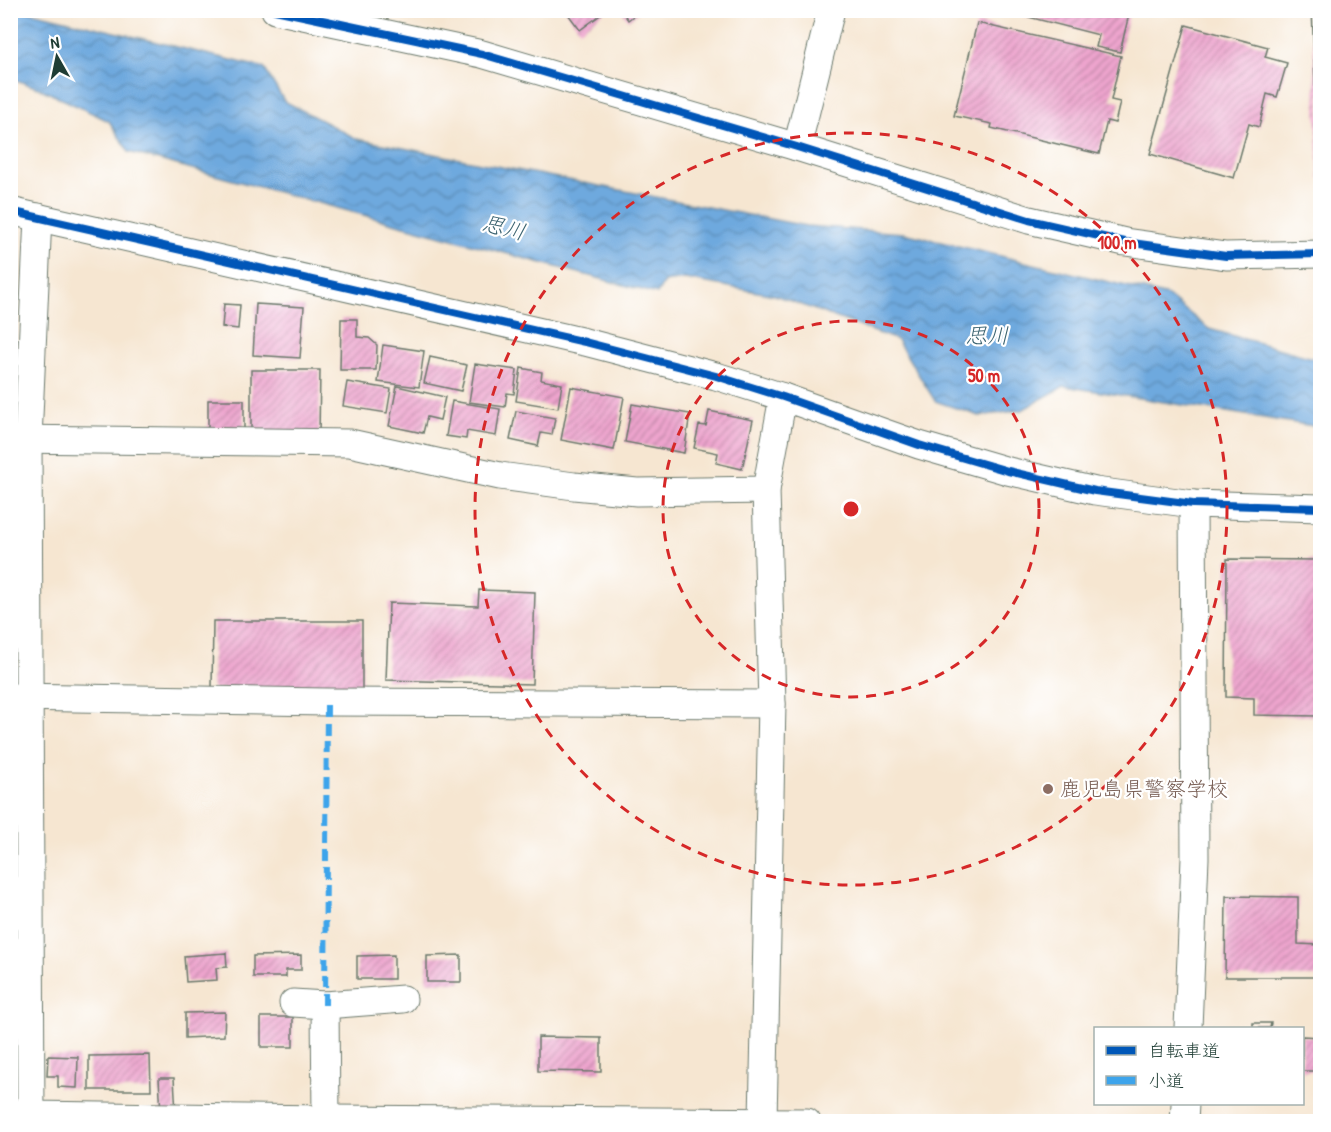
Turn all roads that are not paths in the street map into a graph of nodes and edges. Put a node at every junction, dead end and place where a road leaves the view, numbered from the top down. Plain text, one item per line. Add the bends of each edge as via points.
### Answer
1 (275, 10) edge
2 (831, 10) edge
3 (797, 147) junction
4 (10, 211) edge
5 (38, 217) junction
6 (1320, 254) edge
7 (783, 397) junction
8 (19, 439) edge
9 (766, 490) junction
10 (1193, 504) junction
11 (1320, 508) edge
12 (20, 697) edge
13 (772, 704) junction
14 (403, 999) dead end
15 (293, 1004) dead end
16 (325, 1005) junction
17 (1188, 1027) edge
18 (1185, 1105) edge
19 (24, 1116) edge
20 (326, 1119) junction
21 (763, 1120) edge
22 (401, 1121) edge
23 (807, 1122) edge
24 (1184, 1122) edge

1 - 3 street via 482,54
2 - 3 street
3 - 6 street via 1029,220 1125,242 1226,256
4 - 5 street
5 - 7 street via 585,342
5 - 8 street
7 - 9 street
7 - 10 street via 919,445 1008,471 1095,491
8 - 9 street via 350,443 501,476 574,486 637,492
8 - 12 street
9 - 13 street
10 - 11 street
10 - 17 street via 1195,858
12 - 13 street
12 - 19 street
13 - 21 street
14 - 16 street
15 - 16 street
16 - 20 street
18 - 24 street
19 - 20 street
20 - 22 street
21 - 22 street
21 - 23 street

